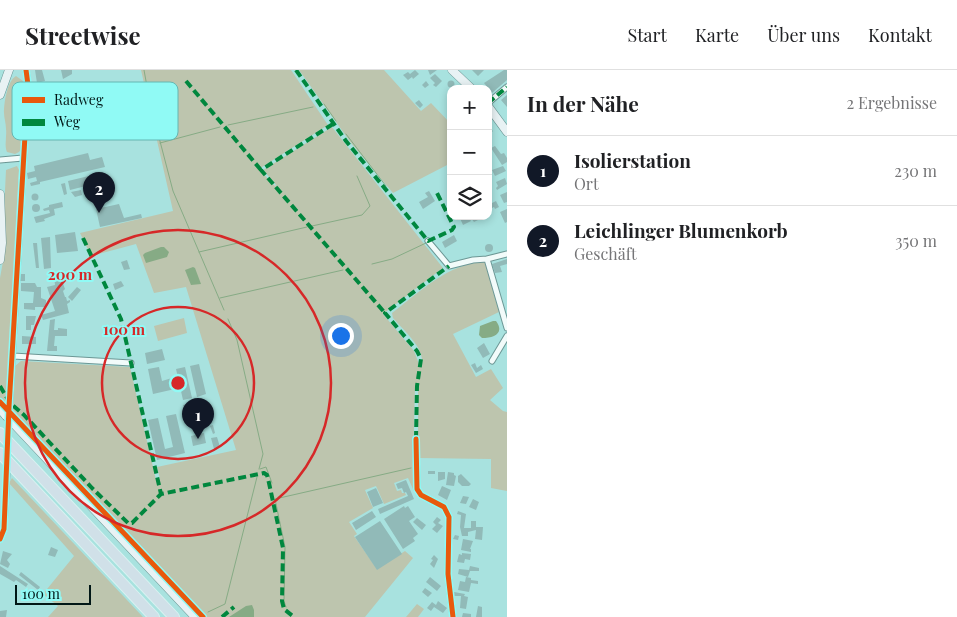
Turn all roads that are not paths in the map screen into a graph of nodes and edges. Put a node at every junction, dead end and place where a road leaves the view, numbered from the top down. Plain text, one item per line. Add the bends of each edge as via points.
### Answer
1 (9, 70) edge
2 (452, 70) edge
3 (2, 83) edge
4 (468, 85) edge
5 (507, 87) edge
6 (0, 96) edge
7 (492, 100) edge
8 (492, 110) edge
9 (507, 132) edge
10 (24, 140) edge
11 (23, 158) junction
12 (0, 160) edge
13 (0, 194) edge
14 (428, 241) dead end
15 (507, 254) edge
16 (487, 259) junction
17 (0, 260) edge
18 (507, 328) edge
19 (507, 336) edge
20 (13, 356) junction
21 (492, 361) dead end
22 (131, 363) dead end
23 (3, 413) edge
24 (4, 432) edge
25 (416, 439) dead end
26 (0, 453) edge
27 (7, 471) dead end
28 (0, 539) edge
29 (154, 617) edge
30 (174, 617) edge
31 (195, 617) edge
32 (453, 617) edge

1 - 3 main road
2 - 4 main road
3 - 6 main road
5 - 7 street
8 - 9 main road
10 - 11 street
11 - 12 street
11 - 20 street
13 - 17 main road
14 - 16 street via 449,266
15 - 16 street
16 - 18 street
19 - 21 street
20 - 22 street
20 - 24 street
23 - 31 main road, bridge
24 - 30 highway
25 - 32 street via 417,489 421,495 444,507 449,517 448,574
26 - 29 highway
27 - 28 street via 4,529

